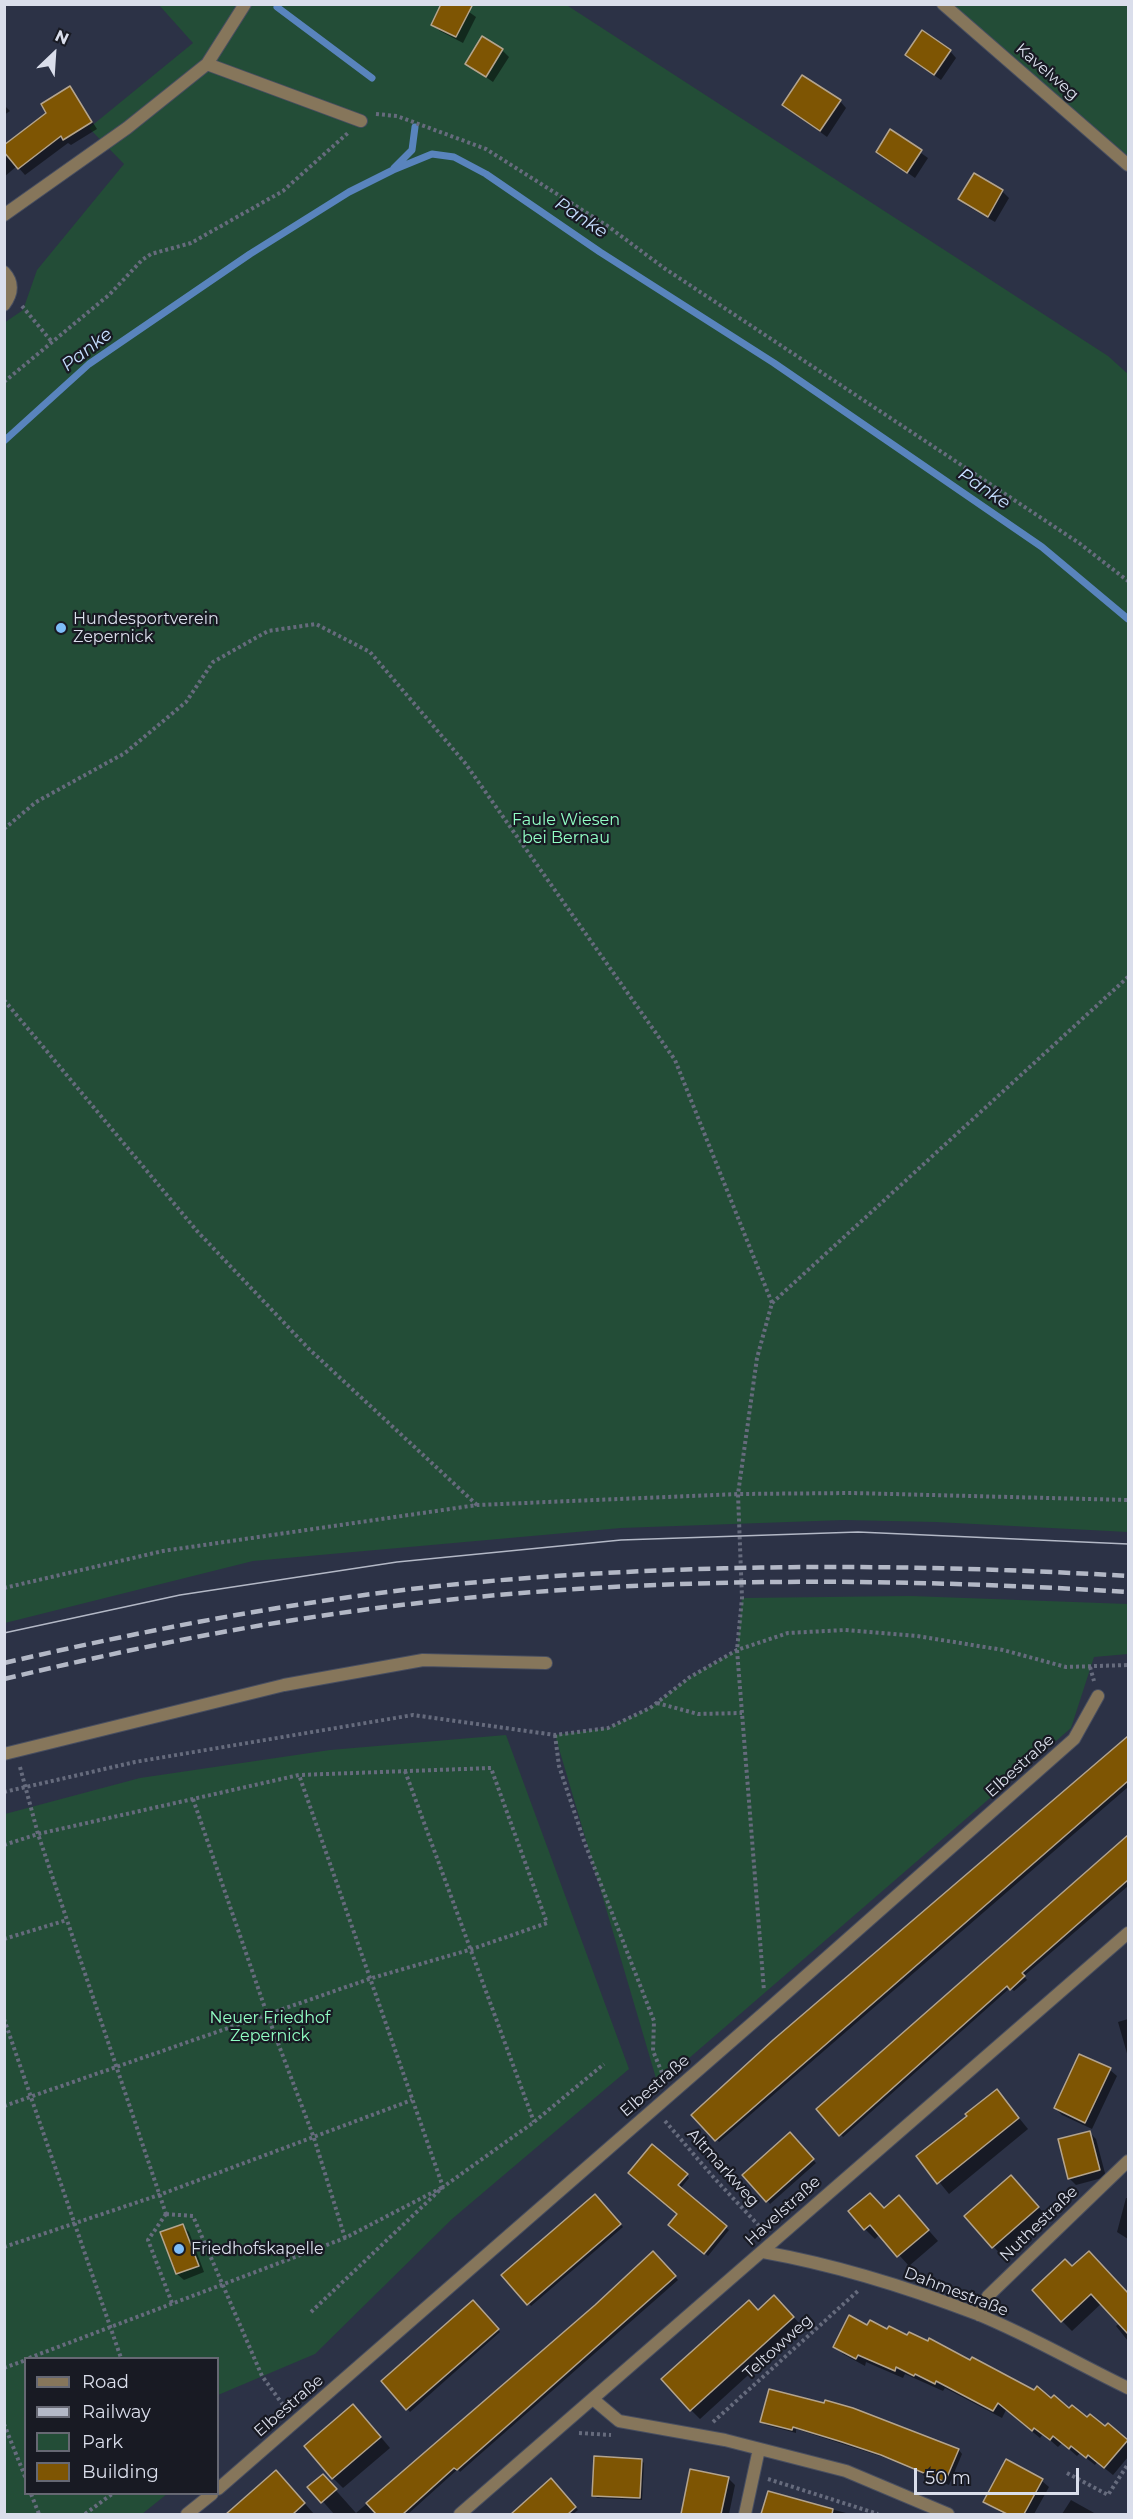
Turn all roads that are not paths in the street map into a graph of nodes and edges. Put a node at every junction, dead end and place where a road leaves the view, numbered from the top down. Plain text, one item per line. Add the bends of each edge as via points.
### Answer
1 (245, 4) edge
2 (943, 4) edge
3 (207, 64) junction
4 (361, 121) road end
5 (1128, 165) edge
6 (4, 215) edge
7 (4, 272) edge
8 (4, 305) edge
9 (546, 1664) dead end
10 (1098, 1696) dead end
11 (4, 1754) edge
12 (1128, 1933) edge
13 (1128, 2161) edge
14 (763, 2252) junction
15 (979, 2315) junction
16 (1128, 2388) edge
17 (594, 2400) junction
18 (759, 2449) junction
19 (219, 2488) edge
20 (210, 2495) edge
21 (930, 2511) edge
22 (187, 2514) edge
23 (460, 2514) edge
24 (745, 2514) edge
25 (948, 2514) edge

1 - 3 street
2 - 5 street, Kavelweg
3 - 4 street
3 - 6 street via 127,128
7 - 8 street via 10,278 12,294
9 - 11 street via 423,1660 284,1685
10 - 19 street, Elbestraße via 1074,1740
12 - 14 street, Havelstraße
13 - 15 street, Nuthestraße via 988,2296
14 - 15 street, Dahmestraße via 824,2263
14 - 17 street, Havelstraße
15 - 16 street, Dahmestraße
17 - 18 street via 619,2421
17 - 23 street, Havelstraße
18 - 21 street via 846,2471
18 - 24 street
20 - 22 street
21 - 25 street

